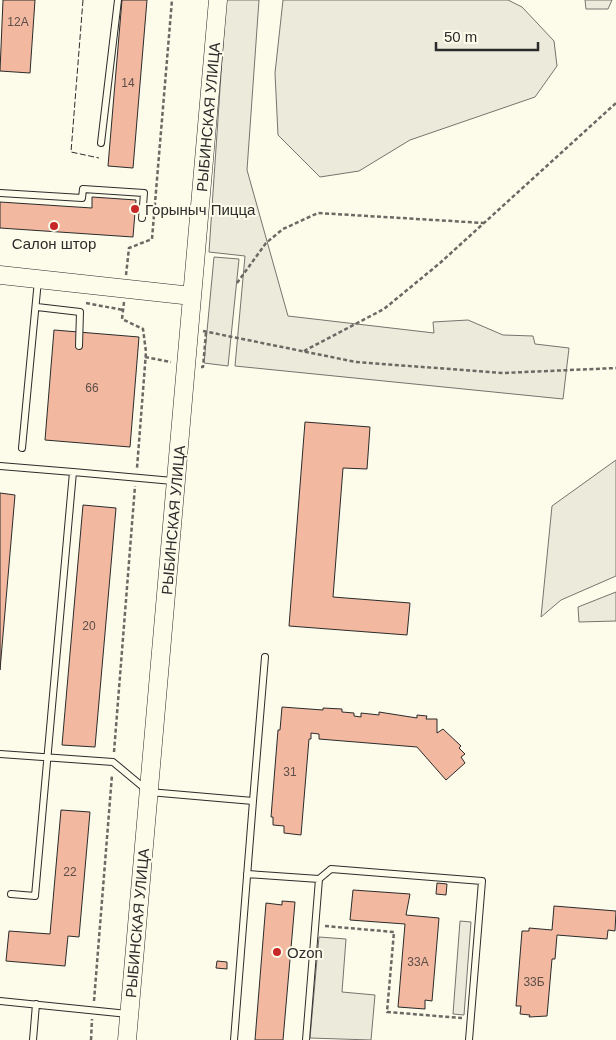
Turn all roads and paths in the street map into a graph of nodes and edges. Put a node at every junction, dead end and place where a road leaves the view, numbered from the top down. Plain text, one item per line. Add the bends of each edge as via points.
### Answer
1 (118, 0) edge
2 (172, 0) edge
3 (218, 0) edge
4 (616, 103) edge
5 (101, 143) dead end
6 (0, 192) edge
7 (142, 218) dead end
8 (484, 224) junction
9 (129, 248) dead end
10 (0, 275) edge
11 (38, 280) junction
12 (237, 283) dead end
13 (192, 296) junction
14 (37, 307) junction
15 (122, 319) dead end
16 (190, 328) junction
17 (79, 346) dead end
18 (303, 351) junction
19 (616, 368) edge
20 (22, 448) dead end
21 (0, 466) edge
22 (73, 472) junction
23 (136, 478) junction
24 (177, 482) junction
25 (265, 657) dead end
26 (0, 754) edge
27 (47, 758) junction
28 (113, 762) junction
29 (149, 792) junction
30 (253, 800) junction
31 (247, 874) junction
32 (319, 879) junction
33 (11, 894) dead end
34 (316, 926) junction
35 (0, 1001) edge
36 (36, 1004) junction
37 (93, 1010) junction
38 (129, 1014) junction
39 (471, 1018) junction
40 (34, 1040) edge
41 (91, 1040) edge
42 (128, 1040) edge
43 (234, 1040) edge
44 (306, 1040) edge
45 (469, 1040) edge

1 - 5 lane
2 - 9 path via 152,239
3 - 13 main road, РЫБИНСКАЯ УЛИЦА
4 - 8 path
6 - 7 lane via 82,198 83,189 144,193
8 - 12 path via 318,213 283,229 266,243
8 - 18 path via 384,308
10 - 11 main road
11 - 13 main road
11 - 14 lane
13 - 16 main road, РЫБИНСКАЯ УЛИЦА
14 - 17 lane via 80,312
14 - 20 lane
15 - 23 path via 143,329 146,352
16 - 18 path
16 - 24 main road, РЫБИНСКАЯ УЛИЦА
18 - 19 path via 356,362 503,373
21 - 22 lane
22 - 23 lane
22 - 27 lane
23 - 24 lane
23 - 28 path
24 - 29 main road, РЫБИНСКАЯ УЛИЦА
25 - 30 lane
26 - 27 lane
27 - 28 lane
27 - 33 lane via 35,896
28 - 29 lane
28 - 37 path
29 - 30 lane
29 - 38 main road, РЫБИНСКАЯ УЛИЦА
30 - 31 lane
31 - 32 lane
31 - 43 lane
32 - 34 lane
32 - 39 lane via 331,869 482,881
34 - 39 path via 394,932 387,1012
34 - 44 lane
35 - 36 lane
36 - 37 lane
36 - 40 lane
37 - 38 lane
37 - 41 path
38 - 42 main road, РЫБИНСКАЯ УЛИЦА
39 - 45 lane

